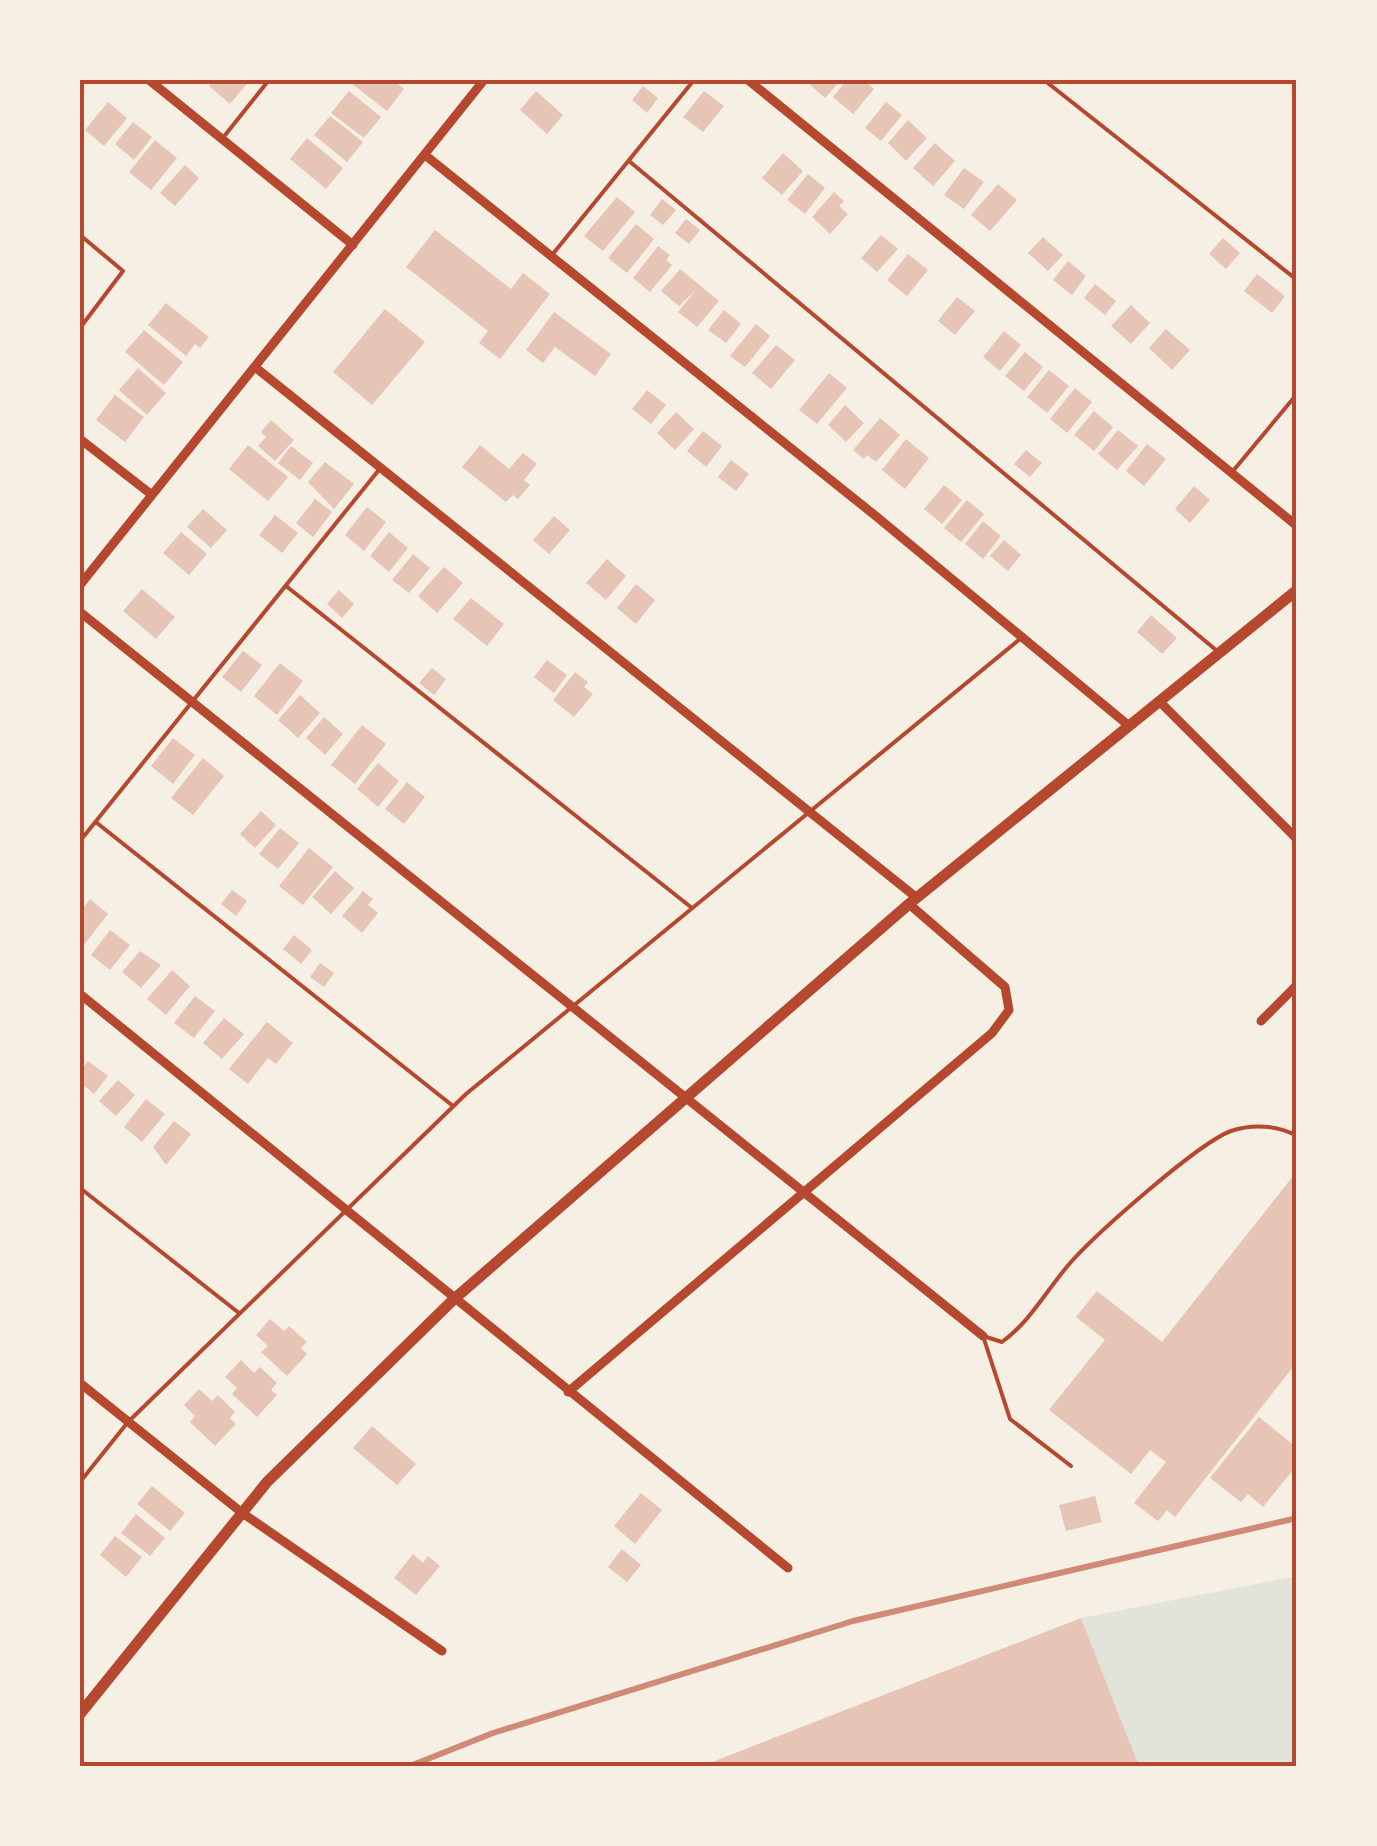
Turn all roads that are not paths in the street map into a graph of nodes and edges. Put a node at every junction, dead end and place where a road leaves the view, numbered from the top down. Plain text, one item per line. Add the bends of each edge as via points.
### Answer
1 (149, 80) edge
2 (269, 80) edge
3 (484, 80) edge
4 (694, 80) edge
5 (748, 80) edge
6 (1044, 80) edge
7 (222, 140) junction
8 (426, 155) junction
9 (629, 161) junction
10 (80, 235) edge
11 (352, 245) junction
12 (552, 255) junction
13 (1297, 280) edge
14 (80, 328) edge
15 (255, 366) junction
16 (1297, 394) edge
17 (80, 438) edge
18 (382, 465) junction
19 (1232, 471) junction
20 (152, 495) junction
21 (1297, 526) edge
22 (80, 585) edge
23 (286, 586) junction
24 (1297, 590) edge
25 (80, 612) edge
26 (1023, 637) junction
27 (1219, 653) junction
28 (1160, 702) junction
29 (193, 703) junction
30 (1128, 726) junction
31 (809, 811) junction
32 (96, 822) junction
33 (1297, 839) edge
34 (80, 841) edge
35 (913, 901) junction
36 (692, 908) junction
37 (1297, 984) edge
38 (80, 994) edge
39 (574, 1006) junction
40 (1262, 1021) dead end
41 (685, 1098) junction
42 (453, 1106) junction
43 (1297, 1136) edge
44 (80, 1188) edge
45 (803, 1190) junction
46 (344, 1208) junction
47 (454, 1300) junction
48 (239, 1313) junction
49 (983, 1336) junction
50 (80, 1383) edge
51 (568, 1392) junction
52 (128, 1422) junction
53 (1071, 1466) dead end
54 (80, 1482) edge
55 (241, 1512) junction
56 (788, 1568) dead end
57 (442, 1651) dead end
58 (80, 1714) edge

1 - 7 street
2 - 7 lane
3 - 8 street
4 - 9 lane
5 - 19 street
6 - 13 lane
7 - 11 street
8 - 11 street
8 - 12 street
9 - 12 lane
9 - 27 lane
10 - 14 lane via 124,270
11 - 15 street
12 - 26 street
15 - 18 street
15 - 20 street
16 - 19 lane
17 - 20 street
18 - 23 lane
18 - 31 street
19 - 21 street
20 - 22 street
23 - 29 lane
23 - 36 lane
24 - 27 street
25 - 29 street
26 - 30 street
26 - 31 lane
27 - 28 street
28 - 30 street
28 - 33 street
29 - 32 lane
29 - 39 street
30 - 35 street
31 - 35 street
31 - 36 lane
32 - 34 lane
32 - 42 lane
35 - 41 street
35 - 45 street via 1006,987 1009,1010 992,1033
36 - 39 lane
37 - 40 street
38 - 46 street
39 - 41 street
39 - 42 lane
41 - 45 street
41 - 47 street
42 - 46 lane
43 - 49 lane via 1259,1125 1228,1132 1073,1260 1019,1330 1002,1342
44 - 48 lane
45 - 49 street
45 - 51 street
46 - 47 street
46 - 48 lane
47 - 51 street
47 - 55 street
48 - 52 lane
49 - 53 lane via 1010,1420
50 - 52 street
51 - 56 street
52 - 54 lane
52 - 55 street
55 - 57 street
55 - 58 street

